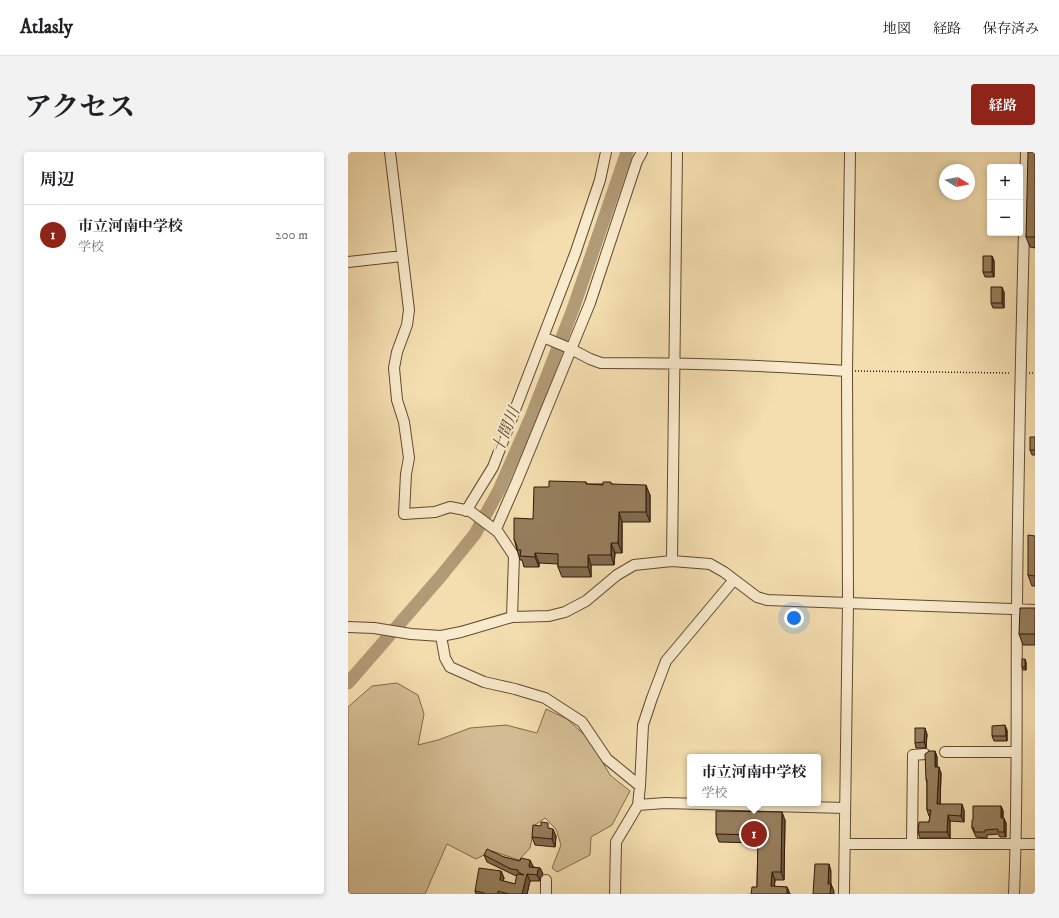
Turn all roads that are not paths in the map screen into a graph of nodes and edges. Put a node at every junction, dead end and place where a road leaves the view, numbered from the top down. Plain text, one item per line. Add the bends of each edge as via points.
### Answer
1 (390, 152) edge
2 (606, 152) edge
3 (642, 152) edge
4 (677, 152) edge
5 (850, 152) edge
6 (1026, 152) edge
7 (402, 256) junction
8 (348, 262) edge
9 (545, 338) junction
10 (570, 349) junction
11 (674, 363) junction
12 (847, 370) junction
13 (468, 511) junction
14 (494, 528) junction
15 (672, 560) junction
16 (733, 581) junction
17 (848, 602) junction
18 (1017, 610) junction
19 (1035, 610) edge
20 (512, 617) junction
21 (348, 627) edge
22 (441, 636) junction
23 (945, 752) dead end
24 (1016, 752) junction
25 (925, 754) edge
26 (640, 786) junction
27 (687, 804) edge
28 (638, 805) junction
29 (755, 806) edge
30 (845, 808) junction
31 (845, 844) junction
32 (912, 844) junction
33 (1016, 844) junction
34 (1035, 844) edge
35 (546, 880) dead end
36 (546, 894) edge
37 (615, 894) edge
38 (844, 894) edge
39 (1014, 894) edge

1 - 7 street
2 - 9 street via 600,180
3 - 10 street via 637,160 590,303
4 - 11 street
5 - 12 street
6 - 18 street
7 - 8 street
7 - 13 street via 409,310 394,368 397,400 404,422 409,458 404,514 435,512 450,507
9 - 10 street
9 - 13 street via 493,467
10 - 11 street via 601,363
10 - 14 street via 517,481
11 - 12 street
11 - 15 street
12 - 17 street
13 - 14 street
14 - 20 street via 514,556
15 - 16 street via 710,564
15 - 20 street via 634,565 617,575 586,601 565,612 549,616
16 - 17 street via 757,597 767,600
16 - 26 street via 666,661 643,725
17 - 18 street
17 - 30 street
18 - 19 street
18 - 24 street
20 - 22 street
21 - 22 street
22 - 26 street via 445,658 450,667 484,682 545,698 582,722 607,759
23 - 24 street
24 - 33 street
25 - 32 street via 913,754
26 - 28 street
27 - 28 street
28 - 37 street via 616,842
29 - 30 street
30 - 31 street
31 - 32 street
31 - 38 street
32 - 33 street
33 - 34 street
33 - 39 street
35 - 36 street

